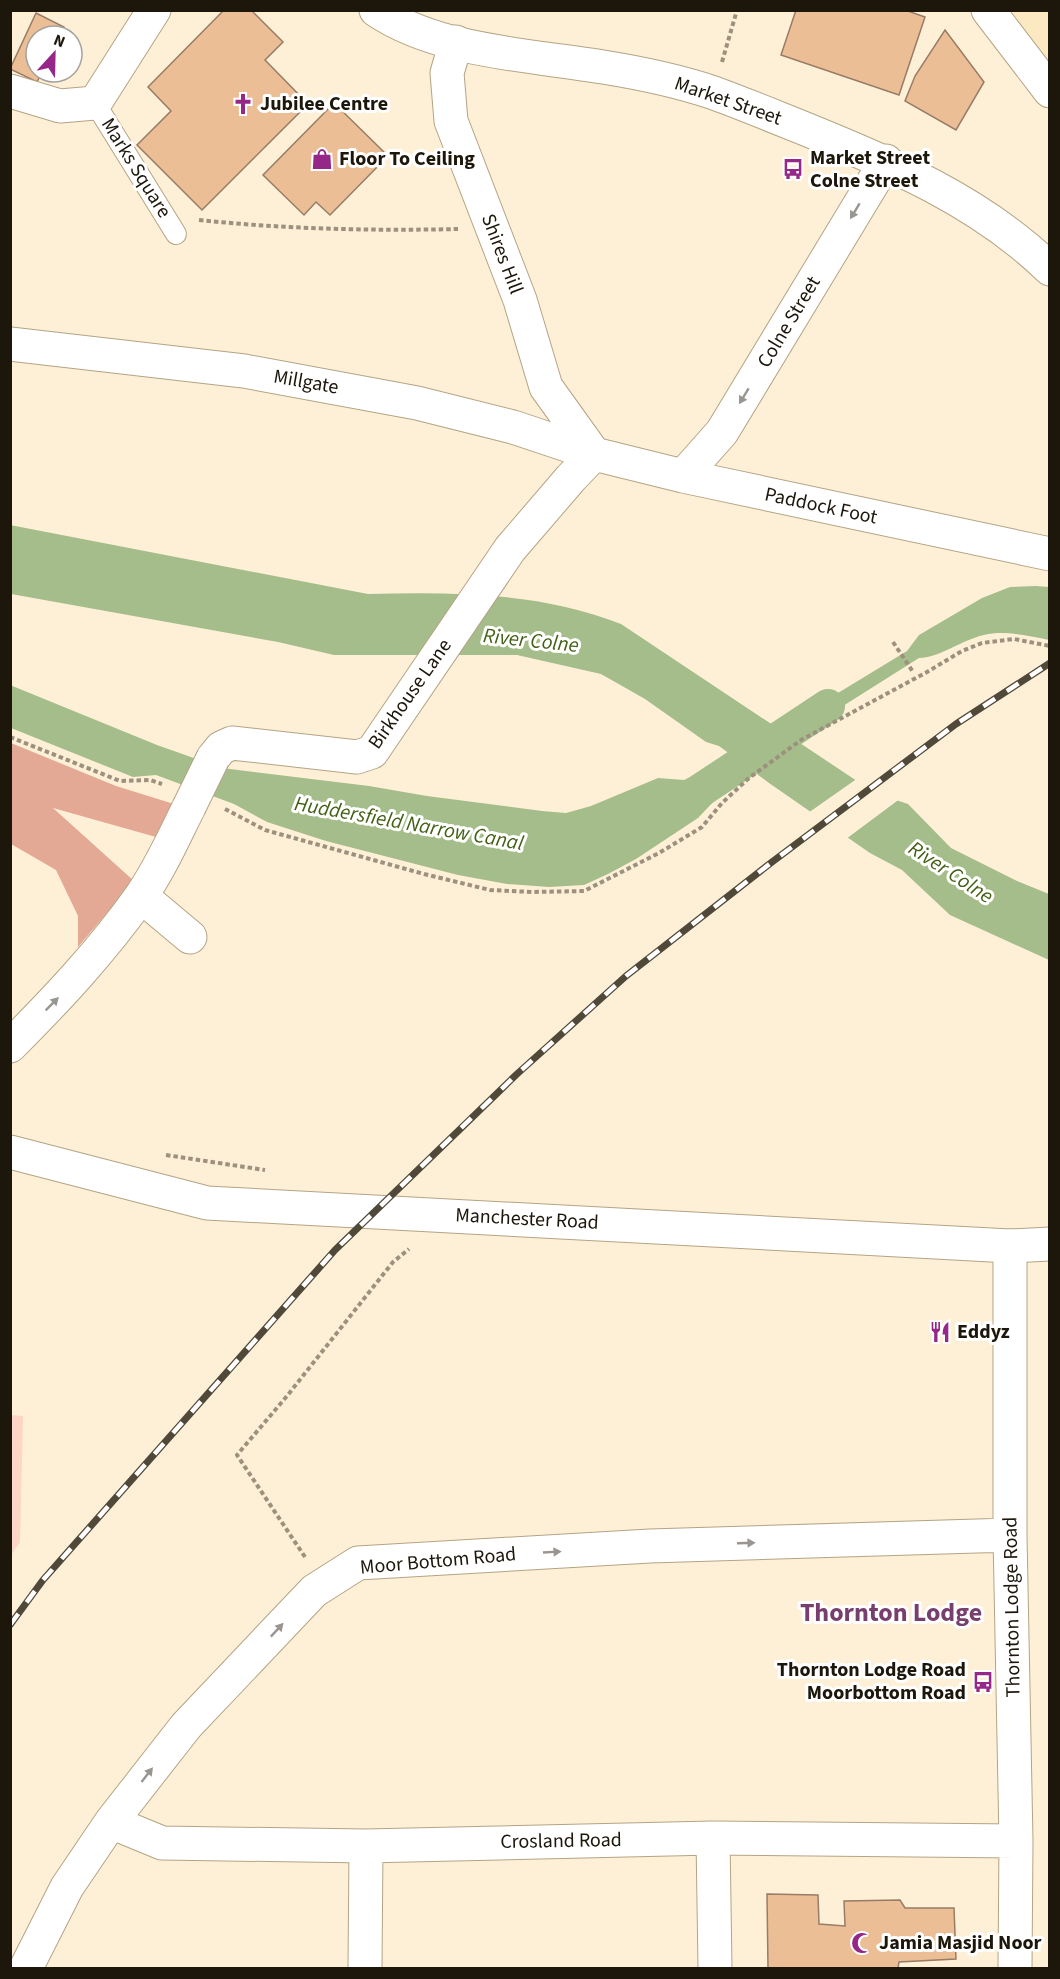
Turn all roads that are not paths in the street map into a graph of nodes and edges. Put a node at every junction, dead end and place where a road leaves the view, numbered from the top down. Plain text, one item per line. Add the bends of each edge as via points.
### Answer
1 (154, 10) edge
2 (376, 10) edge
3 (988, 10) edge
4 (456, 42) junction
5 (10, 91) edge
6 (1050, 91) edge
7 (95, 103) junction
8 (886, 161) junction
9 (176, 234) dead end
10 (1045, 254) edge
11 (10, 344) edge
12 (594, 454) junction
13 (683, 476) junction
14 (1050, 555) edge
15 (141, 896) junction
16 (190, 937) dead end
17 (10, 1046) edge
18 (14, 1156) edge
19 (1050, 1244) edge
20 (1011, 1246) junction
21 (1010, 1535) junction
22 (111, 1821) junction
23 (712, 1838) junction
24 (1016, 1841) junction
25 (366, 1846) junction
26 (26, 1968) edge
27 (365, 1968) edge
28 (715, 1968) edge
29 (1015, 1968) edge

1 - 7 street
2 - 4 street, Market Street via 424,34
3 - 6 street
4 - 8 street, Market Street via 668,80 713,93
4 - 12 street, Shires Hill via 447,73 451,121 520,300 546,387
5 - 7 street via 60,106
7 - 9 lane, Marks Square
8 - 10 street, Market Street via 965,202
8 -> 13 street, Colne Street via 722,432
11 - 12 street, Millgate via 244,371 417,403 513,427
12 - 13 street, Paddock Foot
12 - 15 street, Birkhouse Lane, bridge via 527,527 494,571 377,746 366,756 357,757 242,743 225,745 213,758
13 - 14 street, Paddock Foot
15 - 16 street
17 -> 15 street, Birkhouse Lane via 65,991
18 - 20 street, Manchester Road via 207,1203
19 - 20 street, Manchester Road
20 - 21 street, Thornton Lodge Road
22 -> 21 street, Moor Bottom Road via 186,1726 314,1591 358,1563 650,1546
21 - 24 street, Thornton Lodge Road
22 - 25 street, Crosland Road via 162,1843
22 - 26 street, Moor Bottom Road via 67,1887
23 - 24 street, Crosland Road
23 - 25 street, Crosland Road
23 - 28 street
24 - 29 street, Thornton Lodge Road
25 - 27 street

